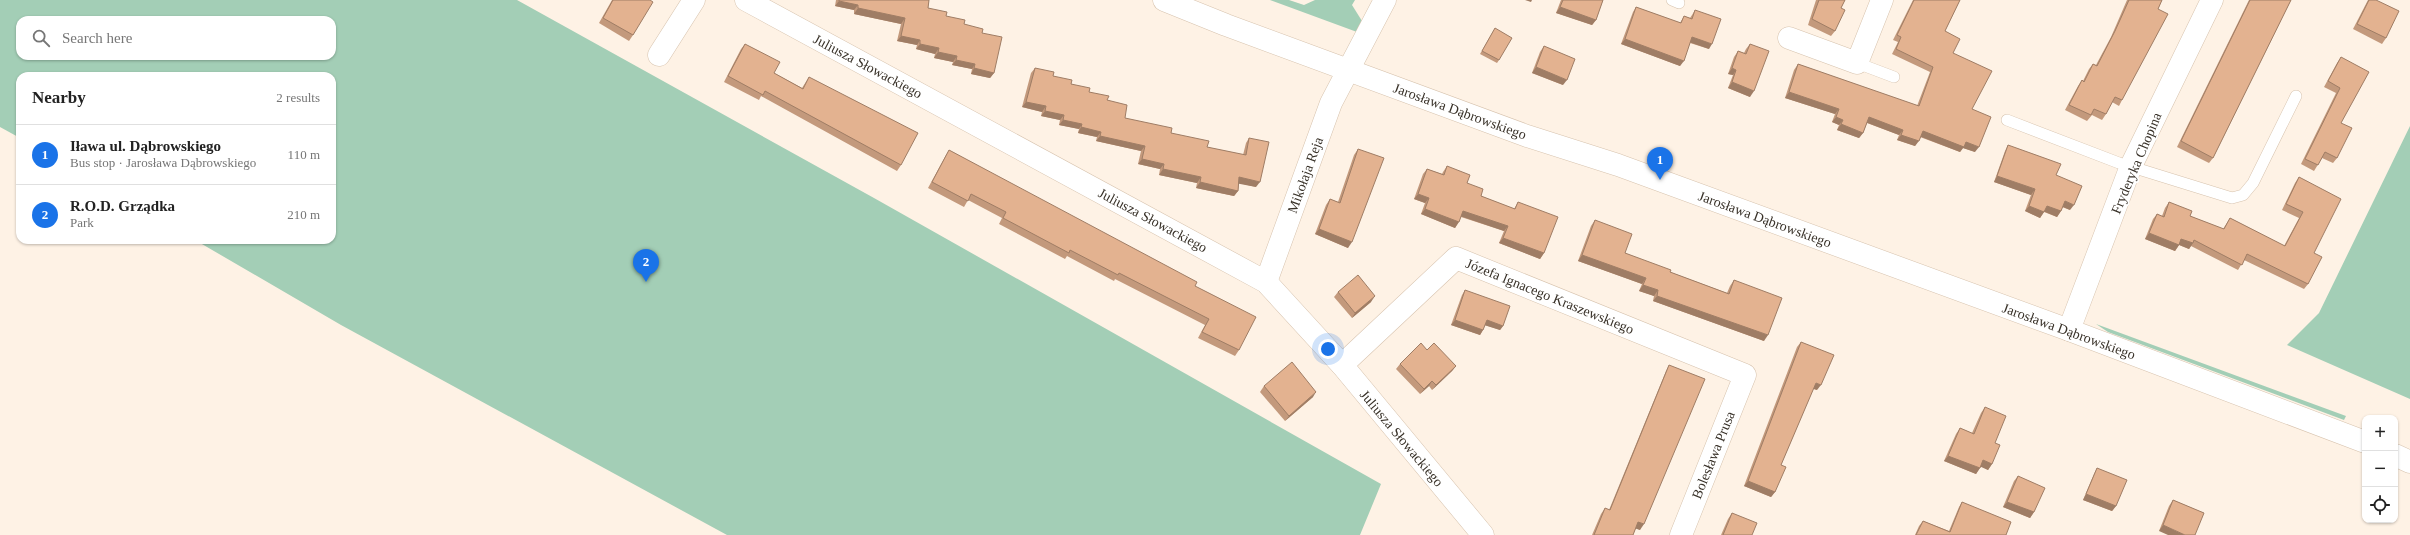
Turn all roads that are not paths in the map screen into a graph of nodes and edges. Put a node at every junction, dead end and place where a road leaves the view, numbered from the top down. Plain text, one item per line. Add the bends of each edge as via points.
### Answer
1 (694, 0) edge
2 (746, 0) edge
3 (1164, 0) edge
4 (1385, 0) edge
5 (1882, 0) edge
6 (2212, 0) edge
7 (1789, 38) dead end
8 (659, 55) dead end
9 (1857, 63) junction
10 (1348, 70) junction
11 (1894, 77) dead end
12 (2296, 96) dead end
13 (2007, 120) dead end
14 (2131, 166) junction
15 (1266, 282) junction
16 (2069, 330) junction
17 (1342, 365) junction
18 (1745, 376) joint
19 (2362, 441) edge
20 (2398, 456) edge
21 (2410, 462) edge
22 (1483, 535) edge
23 (1681, 535) edge

1 - 8 street
2 - 15 street, Juliusza Słowackiego
3 - 10 street, Jarosława Dąbrowskiego
4 - 10 street, Mikołaja Reja
5 - 9 street
6 - 14 street, Fryderyka Chopina
7 - 9 street
9 - 11 lane
10 - 15 street, Mikołaja Reja via 1331,103
10 - 16 street, Jarosława Dąbrowskiego via 1527,136 1618,165
12 - 14 lane via 2253,183 2243,195 2232,198
13 - 14 lane
14 - 16 street, Fryderyka Chopina
15 - 17 street, Juliusza Słowackiego
16 - 19 street, Jarosława Dąbrowskiego
17 - 18 street, Józefa Ignacego Kraszewskiego via 1456,258
17 - 22 street, Juliusza Słowackiego
18 - 23 street, Bolesława Prusa
20 - 21 street

